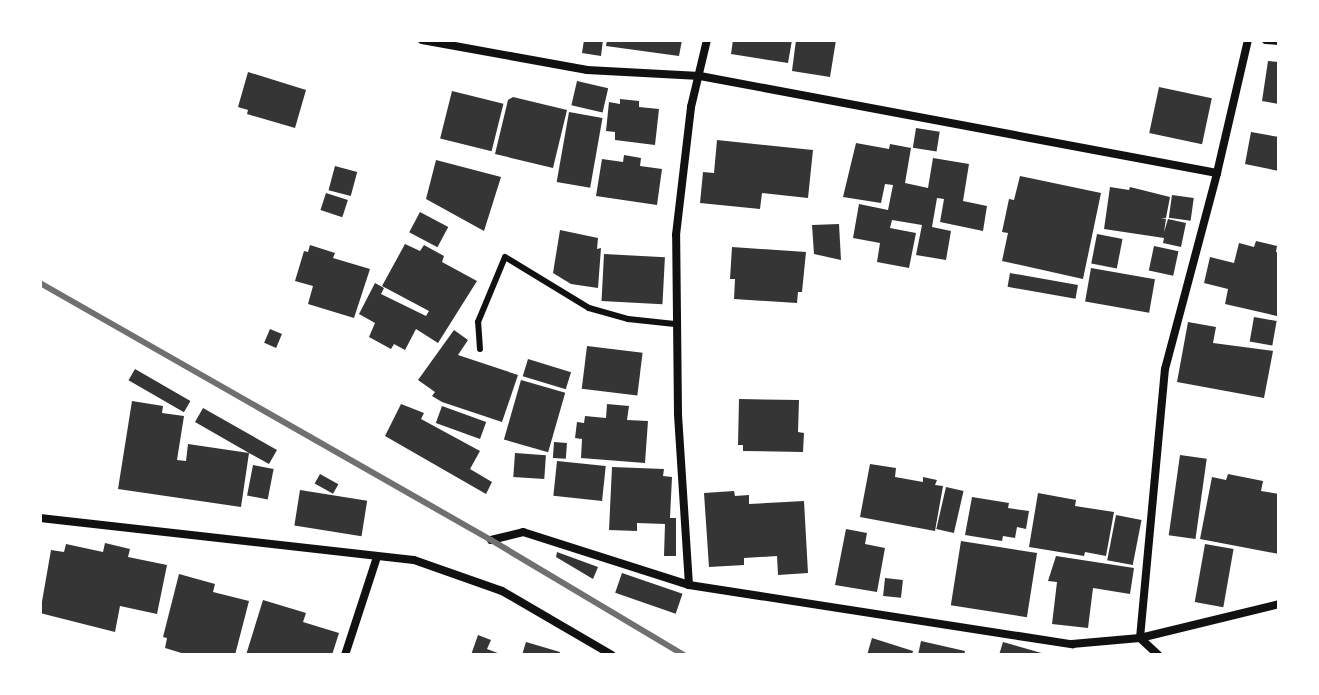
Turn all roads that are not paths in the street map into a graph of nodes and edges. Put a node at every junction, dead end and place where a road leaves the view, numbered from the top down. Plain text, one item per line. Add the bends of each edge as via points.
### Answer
1 (422, 40) edge
2 (707, 40) edge
3 (1248, 40) edge
4 (1266, 40) edge
5 (1279, 41) edge
6 (700, 76) junction
7 (1217, 173) junction
8 (675, 324) junction
9 (480, 349) dead end
10 (40, 518) edge
11 (491, 540) dead end
12 (377, 557) junction
13 (689, 585) junction
14 (1279, 604) edge
15 (1140, 638) junction
16 (1072, 644) junction
17 (345, 655) edge
18 (612, 655) edge
19 (1069, 655) edge
20 (1158, 655) edge

1 - 6 street via 587,70
2 - 6 street
3 - 7 street
4 - 5 street
6 - 7 street
6 - 8 street via 691,107 676,235
7 - 15 street via 1165,369
8 - 9 lane via 589,308 505,257 478,322
8 - 13 street
10 - 12 street
11 - 13 street via 523,532
12 - 17 street
12 - 18 street via 414,560 502,591
13 - 16 street
14 - 15 street
15 - 16 street
15 - 20 street
16 - 19 lane

